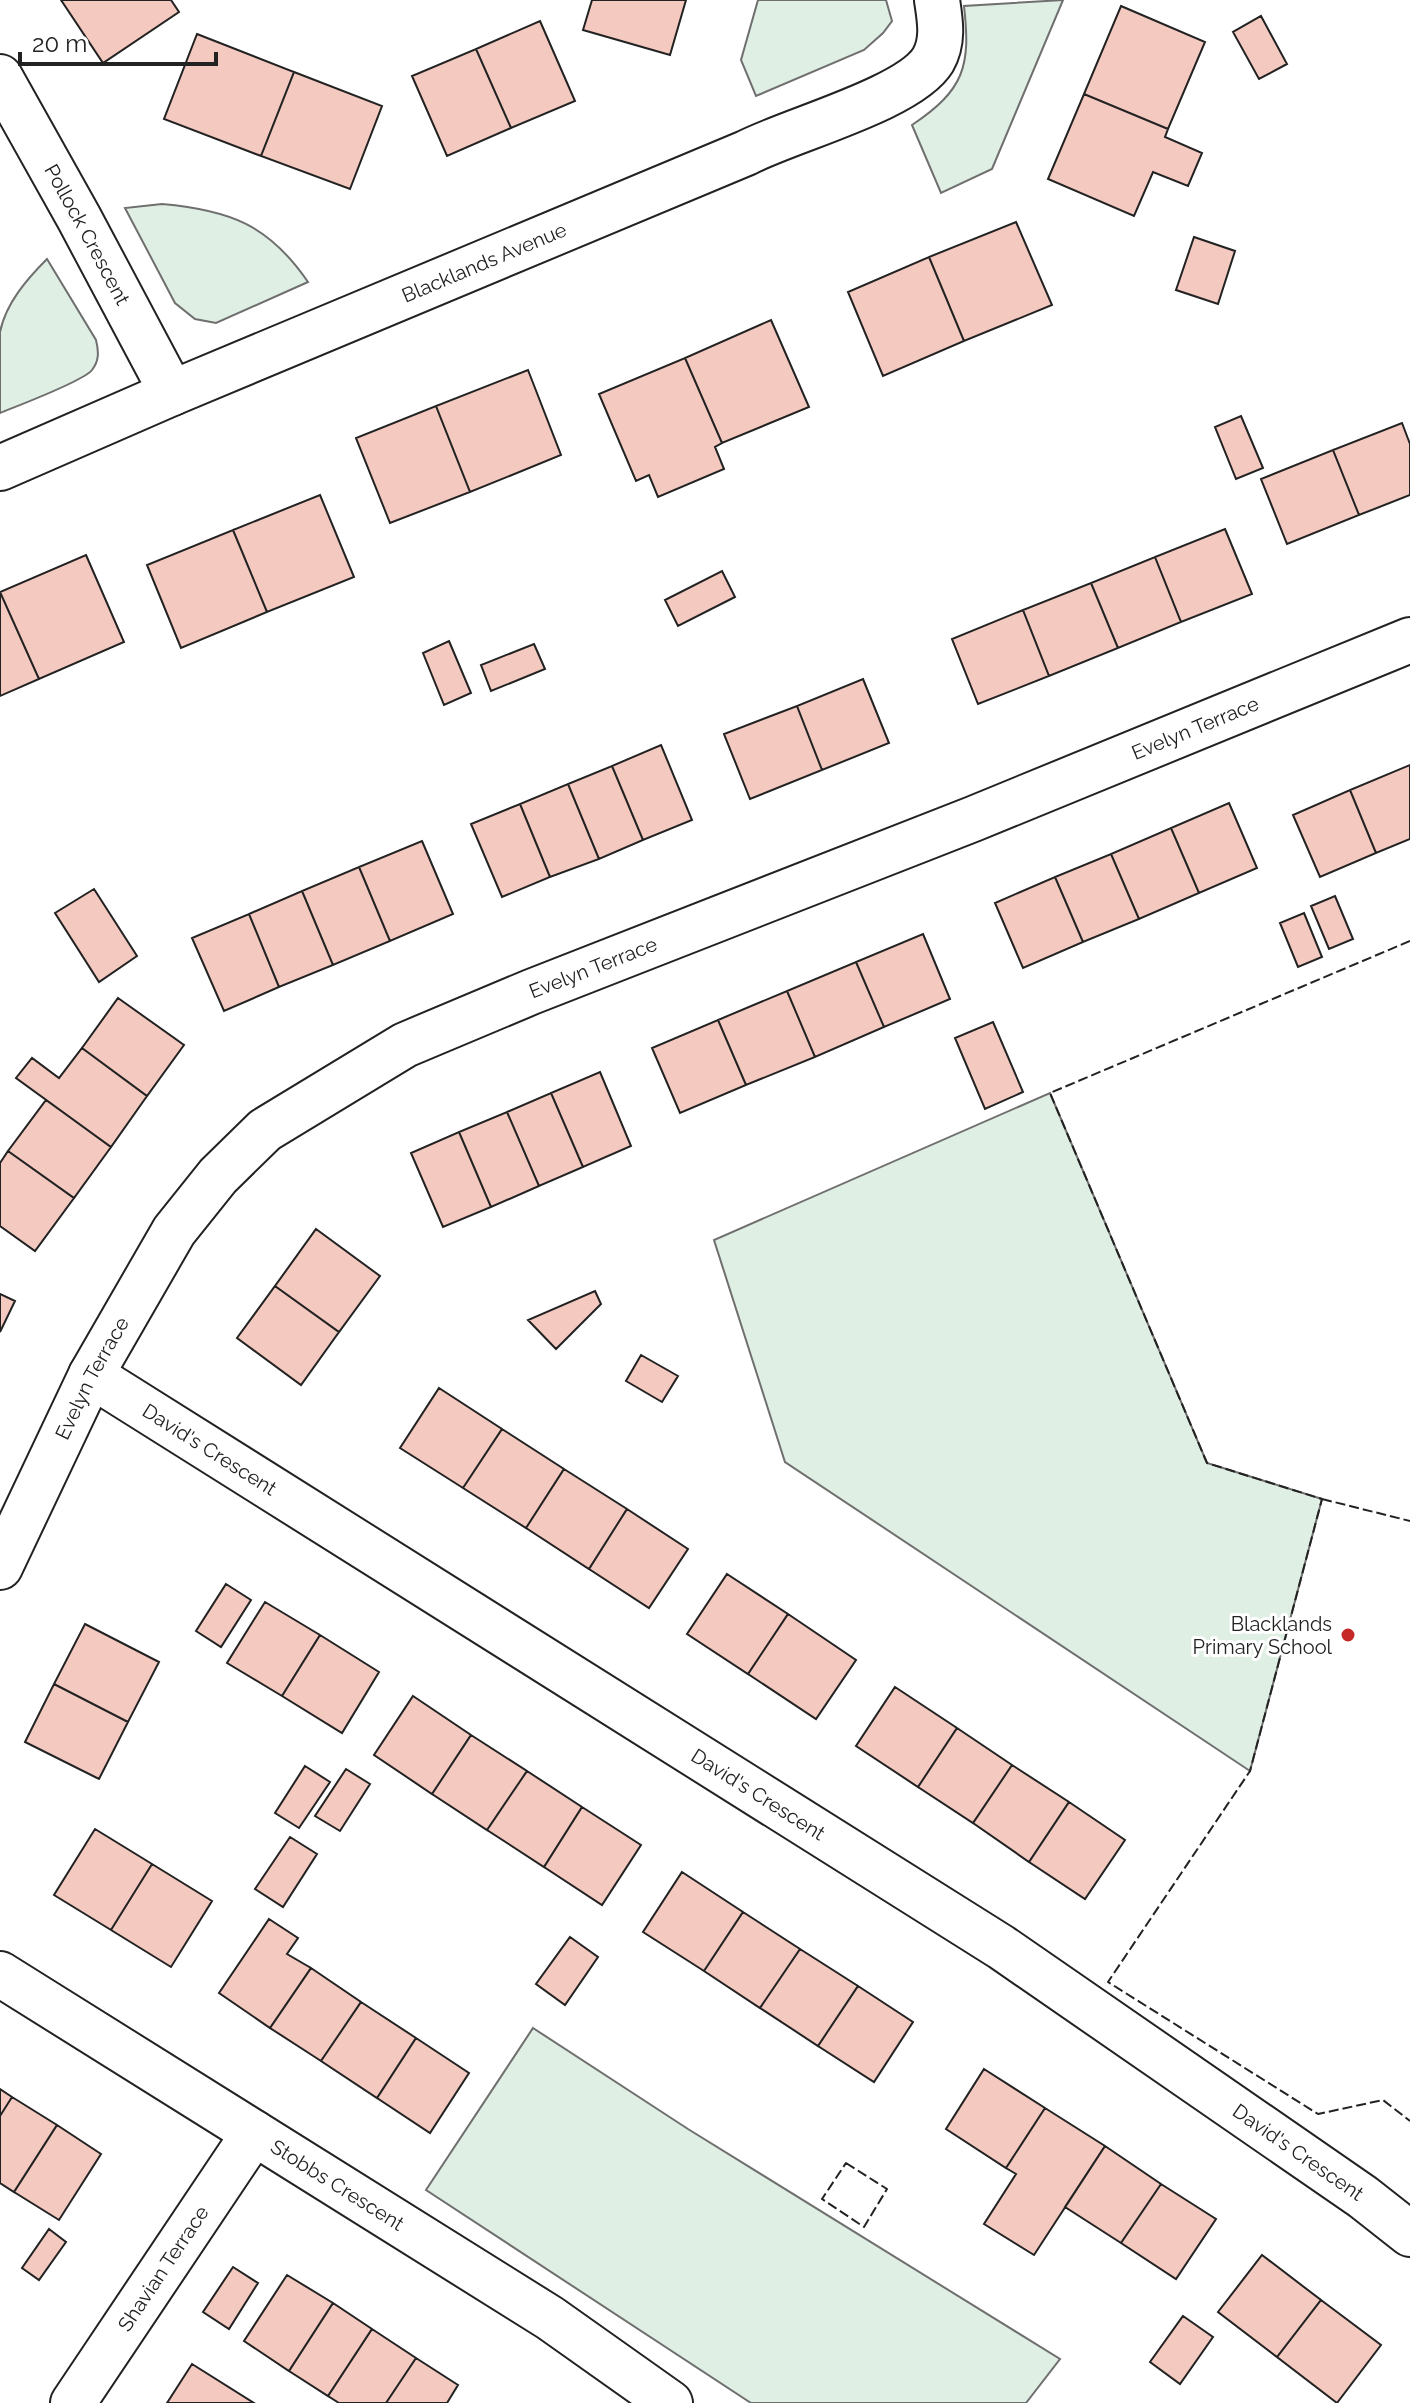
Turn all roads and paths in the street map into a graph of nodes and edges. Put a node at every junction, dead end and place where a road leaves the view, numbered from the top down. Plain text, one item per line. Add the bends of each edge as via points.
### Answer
1 (939, 16) edge
2 (0, 77) edge
3 (172, 393) junction
4 (0, 468) edge
5 (1410, 640) edge
6 (91, 1375) junction
7 (0, 1567) edge
8 (0, 1974) edge
9 (254, 2133) junction
10 (1410, 2234) edge
11 (73, 2403) edge
12 (670, 2403) edge

1 - 3 street, Blacklands Avenue via 933,60 893,93
2 - 3 street, Pollock Crescent
3 - 4 street, Blacklands Avenue
5 - 6 street, Evelyn Terrace via 405,1045 265,1130 218,1176 174,1231
6 - 7 street, Evelyn Terrace
6 - 10 street, David's Crescent via 1001,1947
8 - 9 street, Stobbs Crescent
9 - 11 street, Shavian Terrace
9 - 12 street, Stobbs Crescent via 550,2318

